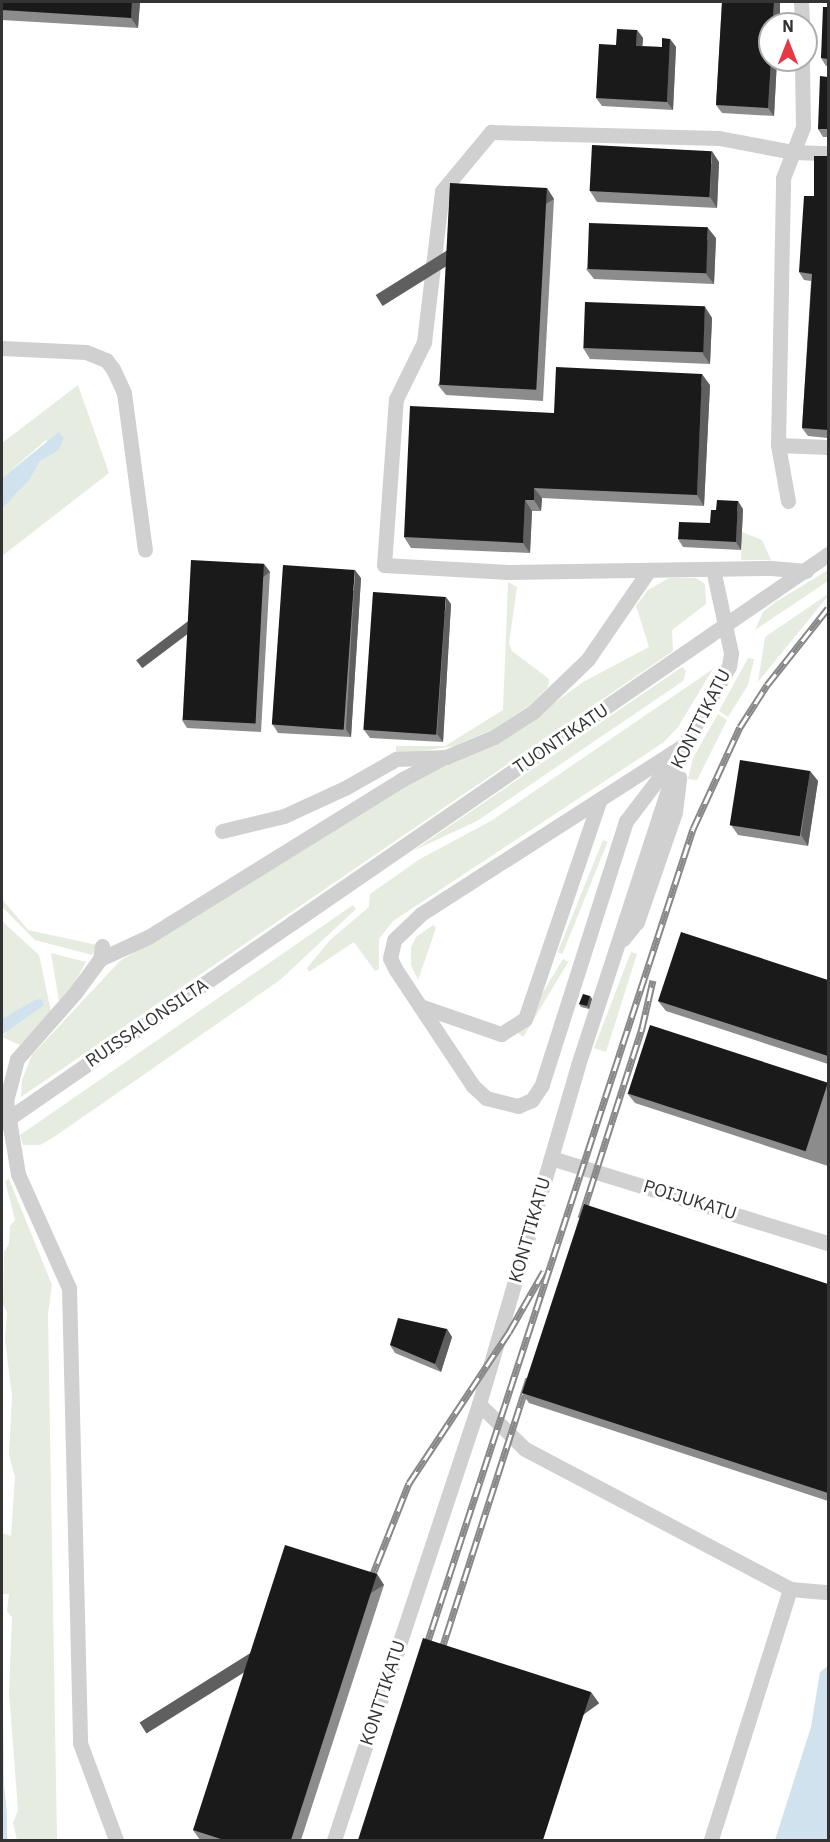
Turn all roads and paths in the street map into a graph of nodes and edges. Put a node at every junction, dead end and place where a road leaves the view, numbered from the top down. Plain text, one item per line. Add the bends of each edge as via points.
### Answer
1 (802, 72) edge
2 (793, 152) junction
3 (828, 153) edge
4 (2, 348) edge
5 (778, 445) junction
6 (828, 447) edge
7 (788, 501) dead end
8 (145, 549) dead end
9 (828, 554) edge
10 (713, 569) junction
11 (649, 570) junction
12 (806, 571) junction
13 (725, 626) junction
14 (684, 745) junction
15 (446, 757) junction
16 (600, 799) junction
17 (222, 831) dead end
18 (292, 923) joint
19 (420, 1006) junction
20 (2, 1123) edge
21 (551, 1158) junction
22 (828, 1243) edge
23 (479, 1404) junction
24 (790, 1589) junction
25 (828, 1592) edge
26 (117, 1840) edge
27 (334, 1840) edge
28 (711, 1840) edge

1 - 2 street via 803,127
2 - 3 street
2 - 5 street via 783,178
2 - 11 street via 718,138 491,132 442,191 424,342 396,399 384,565 508,572
4 - 8 street via 86,352 106,360 113,369 124,393
5 - 6 street
5 - 7 street
9 - 12 street, TUONTIKATU
10 - 11 street
10 - 12 street
10 - 13 street, KONTTIKATU
11 - 15 street via 588,659 533,711 494,737
12 - 13 street, TUONTIKATU
13 - 14 street, KONTTIKATU via 731,653 729,666
13 - 18 street, TUONTIKATU
14 - 16 street
14 - 19 street via 626,822 548,1066 531,1100 518,1106 486,1098 473,1086
14 - 21 street, KONTTIKATU
15 - 17 street via 396,759 284,816
15 - 26 street via 403,778 148,937 101,952 61,1012 17,1059 6,1101 18,1174 69,1288 80,1743
16 - 19 street via 421,914 394,940 390,958
16 - 19 street via 525,1019 501,1034
18 - 20 street, RUISSALONSILTA, bridge
21 - 22 street, POIJUKATU
21 - 23 street, KONTTIKATU
23 - 24 street via 525,1449
23 - 27 street, KONTTIKATU
24 - 25 street
24 - 28 street

